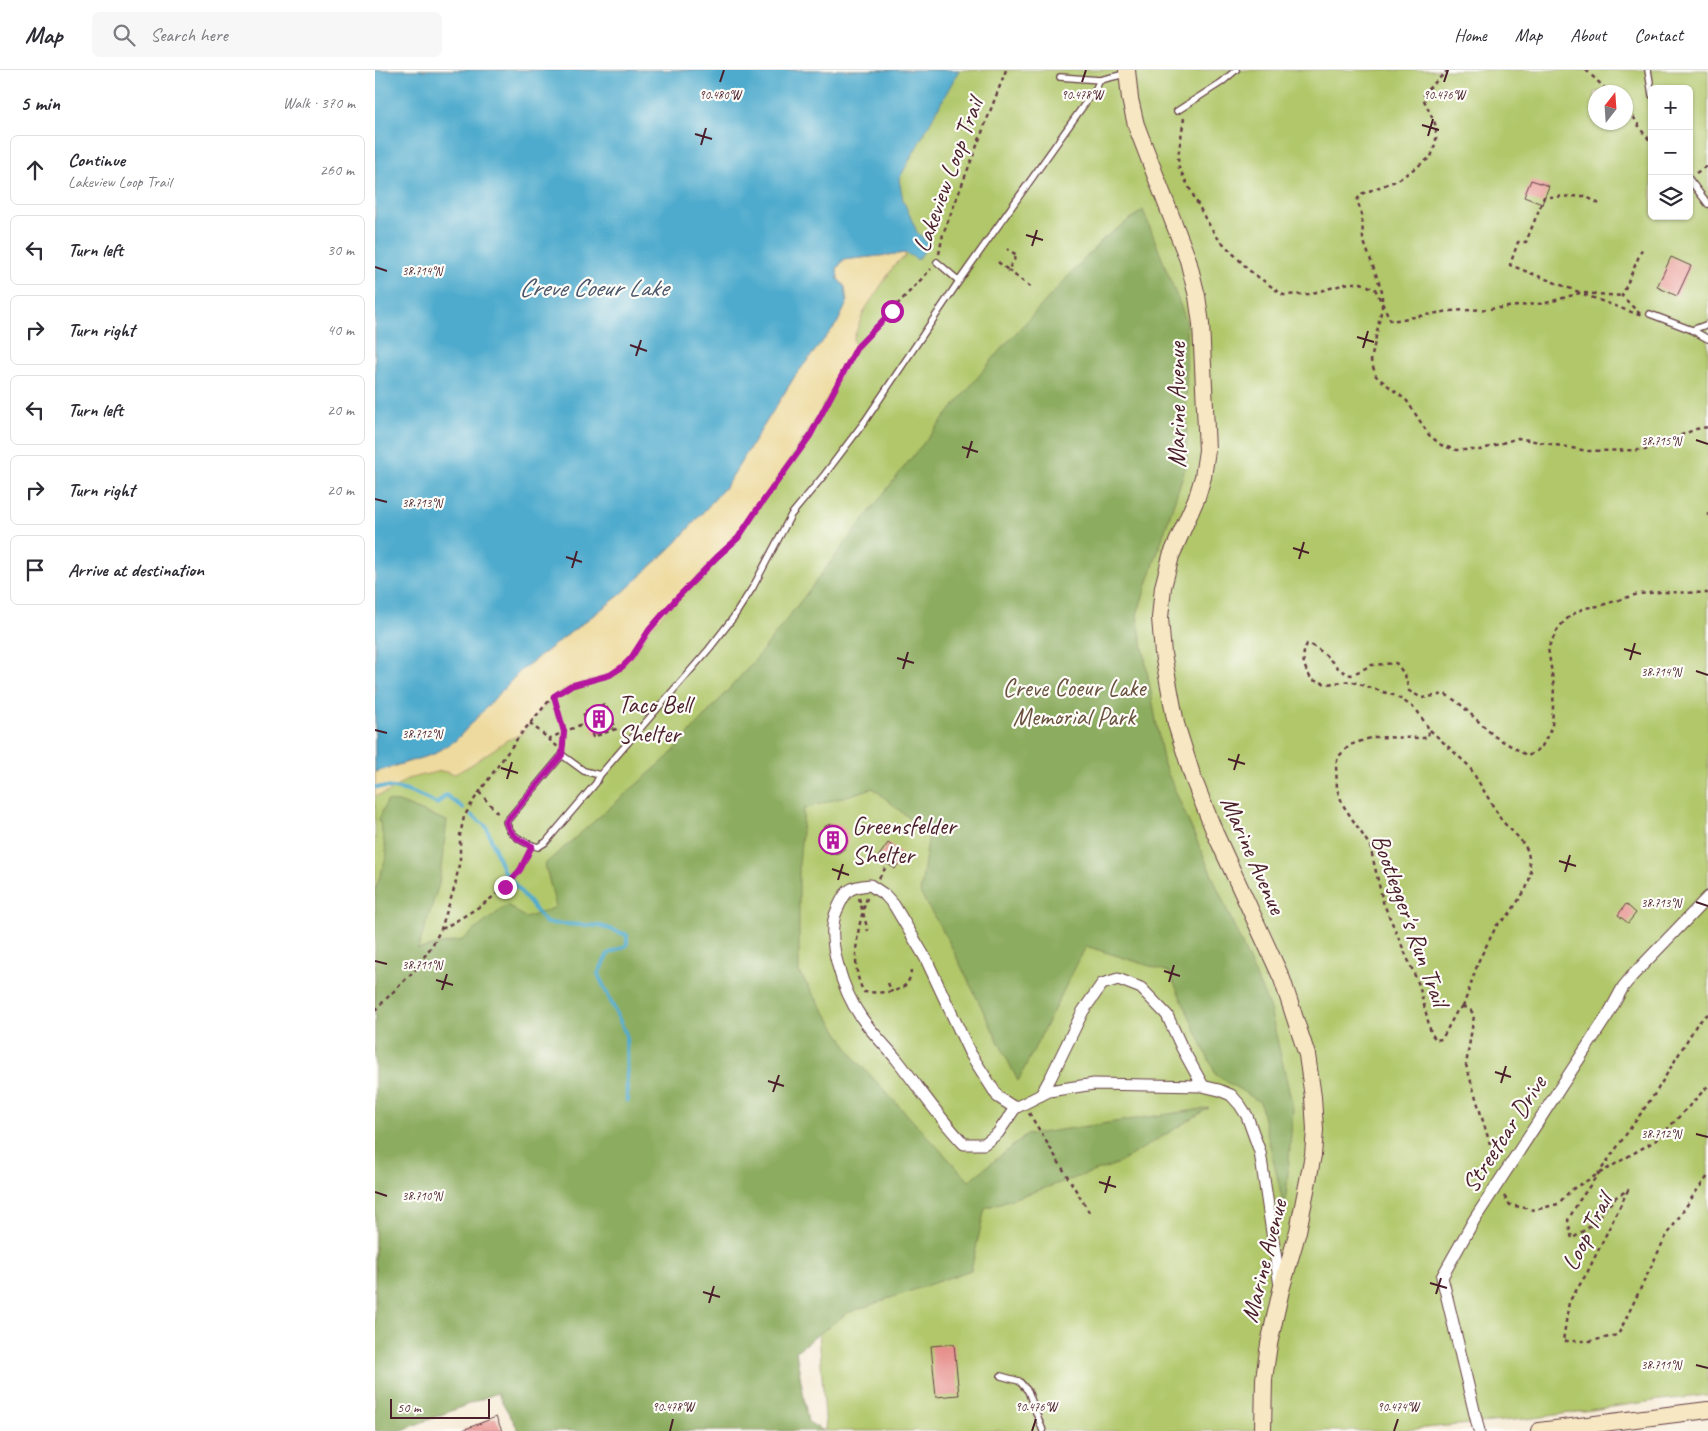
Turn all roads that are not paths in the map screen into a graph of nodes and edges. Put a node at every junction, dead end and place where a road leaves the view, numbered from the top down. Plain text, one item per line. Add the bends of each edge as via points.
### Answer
1 (1236, 70) edge
2 (1648, 70) edge
3 (1127, 72) edge
4 (1060, 78) dead end
5 (1100, 80) junction
6 (1650, 85) edge
7 (1179, 110) road end
8 (1693, 184) edge
9 (1708, 204) edge
10 (937, 262) road end
11 (959, 281) junction
12 (1650, 314) dead end
13 (1708, 324) edge
14 (1692, 330) junction
15 (1708, 338) edge
16 (600, 775) junction
17 (1708, 896) edge
18 (1203, 1086) junction
19 (1041, 1095) junction
20 (1019, 1106) junction
21 (1281, 1290) junction
22 (1001, 1376) dead end
23 (1708, 1410) edge
24 (1043, 1431) edge
25 (1263, 1431) edge
26 (1479, 1431) edge
27 (1539, 1431) edge

1 - 7 lane
2 - 6 lane
3 - 5 lane
3 - 21 main road, Marine Avenue via 1135,125 1188,260 1201,324 1207,450 1197,497 1171,556 1163,587 1160,618 1163,654 1176,724 1193,778 1282,979 1307,1055 1313,1097 1313,1155 1298,1231
4 - 5 lane
5 - 11 lane
8 - 9 lane
10 - 11 lane
11 - 16 lane via 865,421 791,515 733,618
12 - 14 lane
13 - 14 lane
14 - 15 lane
16 - 16 lane via 597,783 538,847 520,841 508,830 506,822 562,755 583,771
17 - 26 street, Streetcar Drive via 1623,986 1609,1013 1474,1220 1442,1277
18 - 19 street via 1094,1084
18 - 19 street via 1167,1015 1141,988 1118,979 1102,984 1083,1011
18 - 21 street via 1231,1095 1247,1116 1260,1152
19 - 20 street
20 - 20 street via 998,1097 971,1053 926,960 894,905 870,885 857,886 844,893 835,914 833,940 843,981 860,1016 945,1124 964,1144 984,1144 998,1134
21 - 25 main road, Marine Avenue via 1264,1379
22 - 24 lane via 1019,1381 1028,1391
23 - 27 main road

